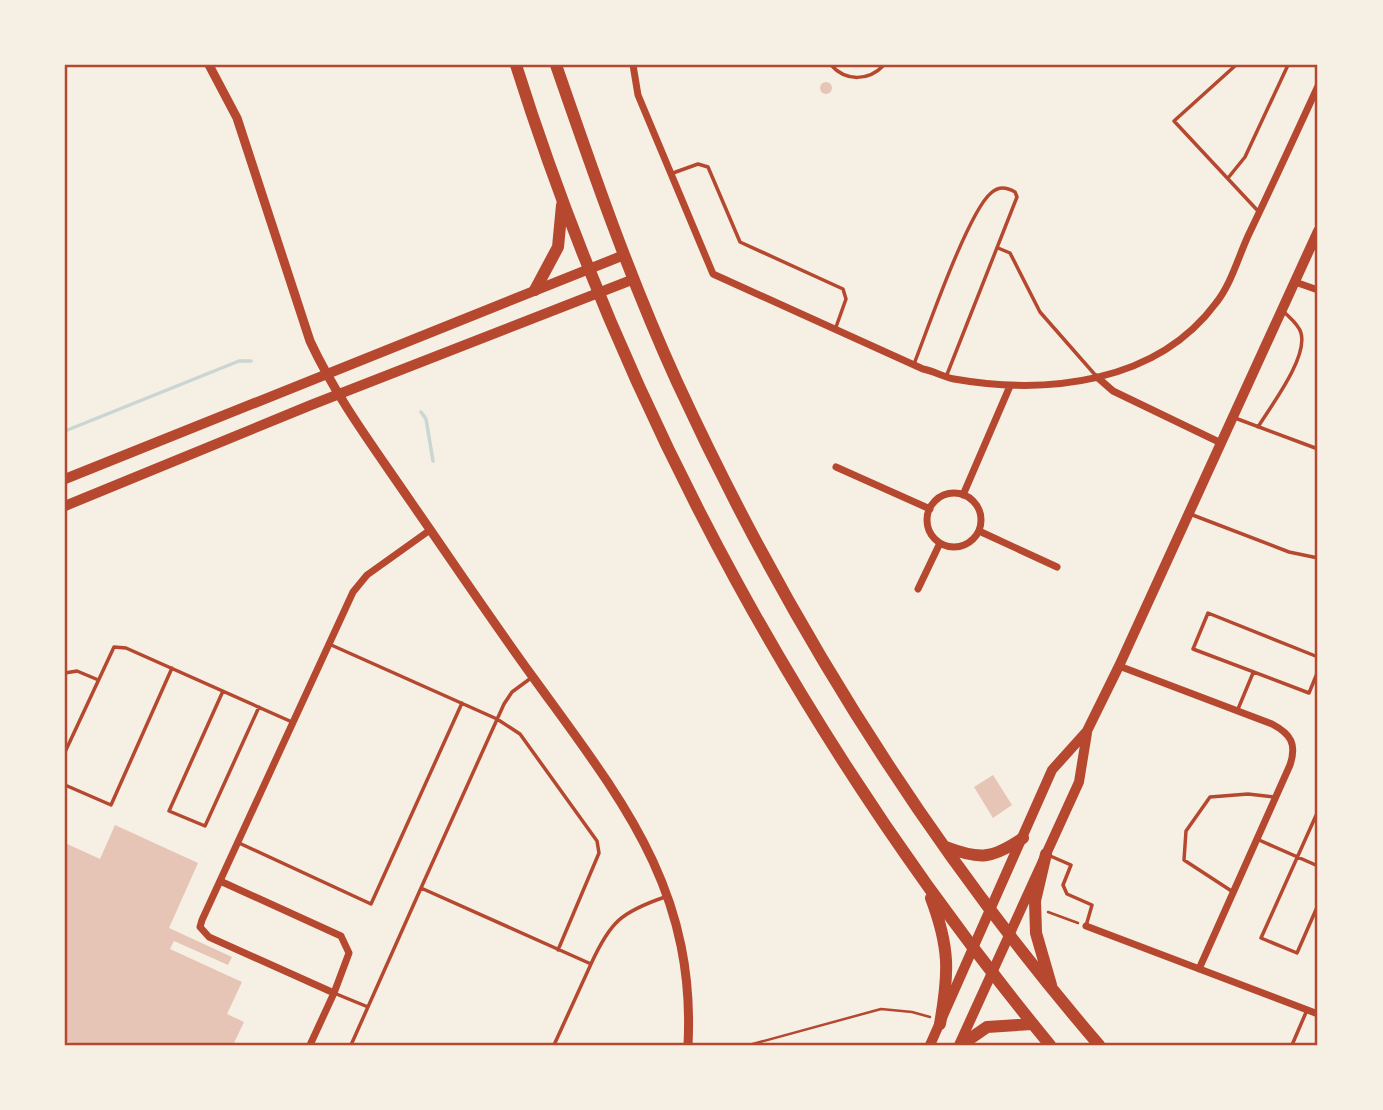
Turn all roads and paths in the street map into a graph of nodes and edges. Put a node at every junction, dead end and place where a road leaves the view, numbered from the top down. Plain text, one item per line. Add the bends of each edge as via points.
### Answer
1 (209, 65) edge
2 (516, 65) edge
3 (556, 65) edge
4 (632, 65) edge
5 (831, 65) edge
6 (884, 65) edge
7 (1236, 65) edge
8 (1287, 65) edge
9 (1318, 86) edge
10 (671, 174) junction
11 (1227, 178) junction
12 (563, 201) junction
13 (1259, 213) junction
14 (1318, 231) edge
15 (997, 247) junction
16 (624, 255) junction
17 (589, 270) junction
18 (634, 279) junction
19 (1296, 282) junction
20 (536, 290) junction
21 (1318, 290) edge
22 (599, 293) junction
23 (1283, 310) junction
24 (836, 327) junction
25 (914, 365) junction
26 (326, 375) junction
27 (946, 377) junction
28 (1097, 377) junction
29 (1010, 386) junction
30 (338, 397) junction
31 (1233, 418) junction
32 (1258, 427) junction
33 (1221, 443) junction
34 (1318, 449) edge
35 (836, 467) dead end
36 (65, 479) edge
37 (962, 495) junction
38 (65, 506) edge
39 (930, 509) junction
40 (1188, 514) junction
41 (430, 530) junction
42 (979, 531) junction
43 (940, 543) junction
44 (1318, 558) edge
45 (1057, 567) dead end
46 (918, 589) dead end
47 (327, 643) junction
48 (1318, 657) edge
49 (1119, 666) junction
50 (172, 668) junction
51 (1318, 671) edge
52 (65, 673) edge
53 (1253, 673) junction
54 (533, 677) junction
55 (97, 679) junction
56 (223, 691) junction
57 (462, 703) junction
58 (259, 708) junction
59 (1237, 711) junction
60 (497, 719) junction
61 (292, 722) junction
62 (1087, 731) junction
63 (65, 752) edge
64 (65, 785) edge
65 (1276, 797) junction
66 (1318, 811) edge
67 (1023, 838) junction
68 (1257, 839) junction
69 (237, 842) junction
70 (944, 846) junction
71 (1046, 854) junction
72 (1297, 857) junction
73 (1318, 866) edge
74 (220, 881) junction
75 (421, 888) junction
76 (927, 888) junction
77 (1233, 892) junction
78 (668, 896) junction
79 (1044, 905) dead end
80 (1318, 905) edge
81 (992, 911) junction
82 (1086, 926) junction
83 (1009, 934) junction
84 (975, 948) junction
85 (558, 950) junction
86 (591, 964) junction
87 (1199, 969) junction
88 (992, 972) junction
89 (1053, 992) junction
90 (334, 993) junction
91 (368, 1007) junction
92 (1307, 1010) junction
93 (1318, 1014) edge
94 (935, 1021) junction
95 (1032, 1024) junction
96 (310, 1045) edge
97 (351, 1045) edge
98 (554, 1045) edge
99 (688, 1045) edge
100 (749, 1045) edge
101 (930, 1045) edge
102 (960, 1045) edge
103 (1049, 1045) edge
104 (1099, 1045) edge
105 (1292, 1045) edge

1 - 26 street via 237,118 302,318
2 - 12 highway
3 - 16 highway
4 - 10 street via 638,95
5 - 6 lane via 853,78 874,74
7 - 11 lane via 1174,121
8 - 11 lane via 1245,157
9 - 13 street
10 - 24 street via 713,274
10 - 24 lane via 698,164 708,167 740,243 843,289 846,299
11 - 13 lane
12 - 17 highway
12 - 20 highway via 558,247
13 - 28 street via 1217,302 1180,342 1154,359
14 - 19 main road
15 - 25 lane via 1017,197 1007,187 988,195 969,228
15 - 27 lane
15 - 28 lane via 1010,253 1040,312
16 - 17 main road
16 - 18 highway
17 - 20 main road
17 - 22 highway
18 - 22 main road
18 - 70 highway via 677,382 765,557 845,698
19 - 21 street
19 - 23 main road
20 - 26 main road
22 - 30 main road
22 - 76 highway via 683,480 759,626
23 - 31 main road
23 - 32 lane via 1299,328 1301,343 1284,391
24 - 25 street
25 - 27 street
26 - 30 street
26 - 36 main road
27 - 29 street
28 - 29 street via 1058,385
28 - 33 street via 1113,391
29 - 37 street
30 - 38 main road
30 - 41 street
31 - 32 lane
31 - 33 main road
32 - 34 lane
33 - 40 main road
35 - 39 street
37 - 39 street via 940,498
37 - 42 street via 971,499 980,514
39 - 43 street via 930,531
40 - 44 lane via 1289,552
40 - 49 main road
41 - 47 street via 367,575
41 - 54 street
42 - 43 street via 957,547
42 - 45 street
43 - 46 street
47 - 57 lane
47 - 61 street
48 - 53 lane via 1208,613 1193,649
49 - 59 street
49 - 62 main road
50 - 55 lane via 114,646
50 - 56 lane
50 - 64 lane via 111,805
51 - 53 lane via 1309,693
52 - 55 lane via 77,671
53 - 59 lane
54 - 60 lane via 507,697
54 - 78 street via 623,804
55 - 63 lane
56 - 58 lane
56 - 58 lane via 169,811 205,827
57 - 60 lane
57 - 69 lane via 372,904
58 - 61 lane
59 - 65 street via 1284,730 1292,740 1294,754
60 - 75 lane
60 - 85 lane via 520,734 597,841 594,868
61 - 69 street
62 - 67 main road via 1052,770
62 - 71 main road via 1079,782
65 - 68 street
65 - 77 lane via 1210,797 1186,831 1184,860
66 - 72 lane
67 - 70 highway via 985,857
67 - 81 main road
68 - 72 lane
68 - 77 street
69 - 74 street
70 - 81 highway
71 - 82 lane via 1071,865 1063,884 1067,894 1092,905
71 - 83 main road
71 - 89 highway via 1035,901 1036,933
72 - 73 lane
72 - 80 lane via 1261,938 1297,953
74 - 90 street via 341,936 349,953
74 - 90 street via 202,920 203,933
75 - 85 lane
75 - 91 lane
76 - 84 highway
76 - 94 highway via 947,954 948,975
77 - 87 street
78 - 86 lane via 614,921
78 - 99 street via 687,973
79 - 82 path via 1045,912
81 - 83 highway
81 - 84 main road
82 - 87 street
83 - 88 main road
83 - 89 highway
84 - 88 highway
84 - 94 main road
85 - 86 lane
86 - 98 lane
87 - 92 street
88 - 95 highway
88 - 102 main road
89 - 104 highway
90 - 91 lane
90 - 96 street
91 - 97 lane
92 - 93 street
92 - 105 lane
94 - 100 path via 912,1012 881,1009
94 - 101 main road
95 - 102 highway via 987,1027
95 - 103 highway

